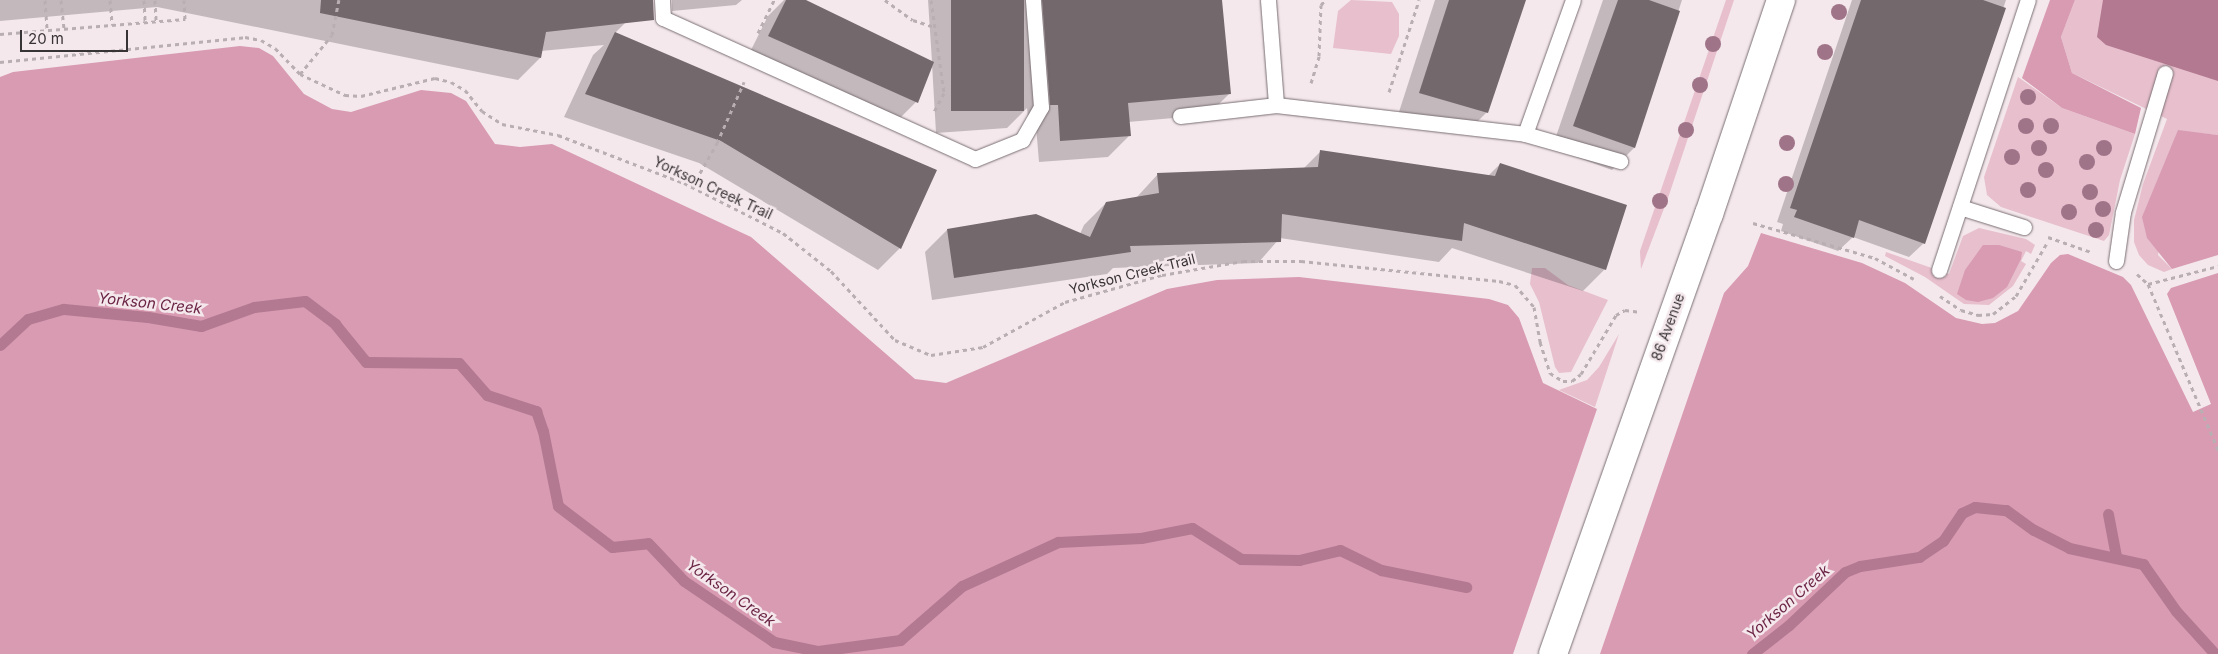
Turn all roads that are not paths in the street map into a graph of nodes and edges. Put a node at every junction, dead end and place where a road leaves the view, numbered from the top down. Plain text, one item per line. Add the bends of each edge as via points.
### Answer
1 (662, 0) edge
2 (1033, 0) edge
3 (1268, 0) edge
4 (1573, 0) edge
5 (1781, 0) edge
6 (2028, 0) edge
7 (2165, 73) dead end
8 (1276, 105) junction
9 (1180, 116) dead end
10 (1525, 134) junction
11 (1620, 161) dead end
12 (1960, 207) junction
13 (2024, 227) road end
14 (2116, 261) road end
15 (1939, 270) dead end
16 (1553, 654) edge

1 - 2 lane via 663,18 975,159 1022,140 1041,107
3 - 8 lane
4 - 10 lane
5 - 16 street, 86 Avenue
6 - 12 lane
7 - 14 lane via 2123,212
8 - 9 lane
8 - 10 lane
10 - 11 lane
12 - 13 lane
12 - 15 lane

